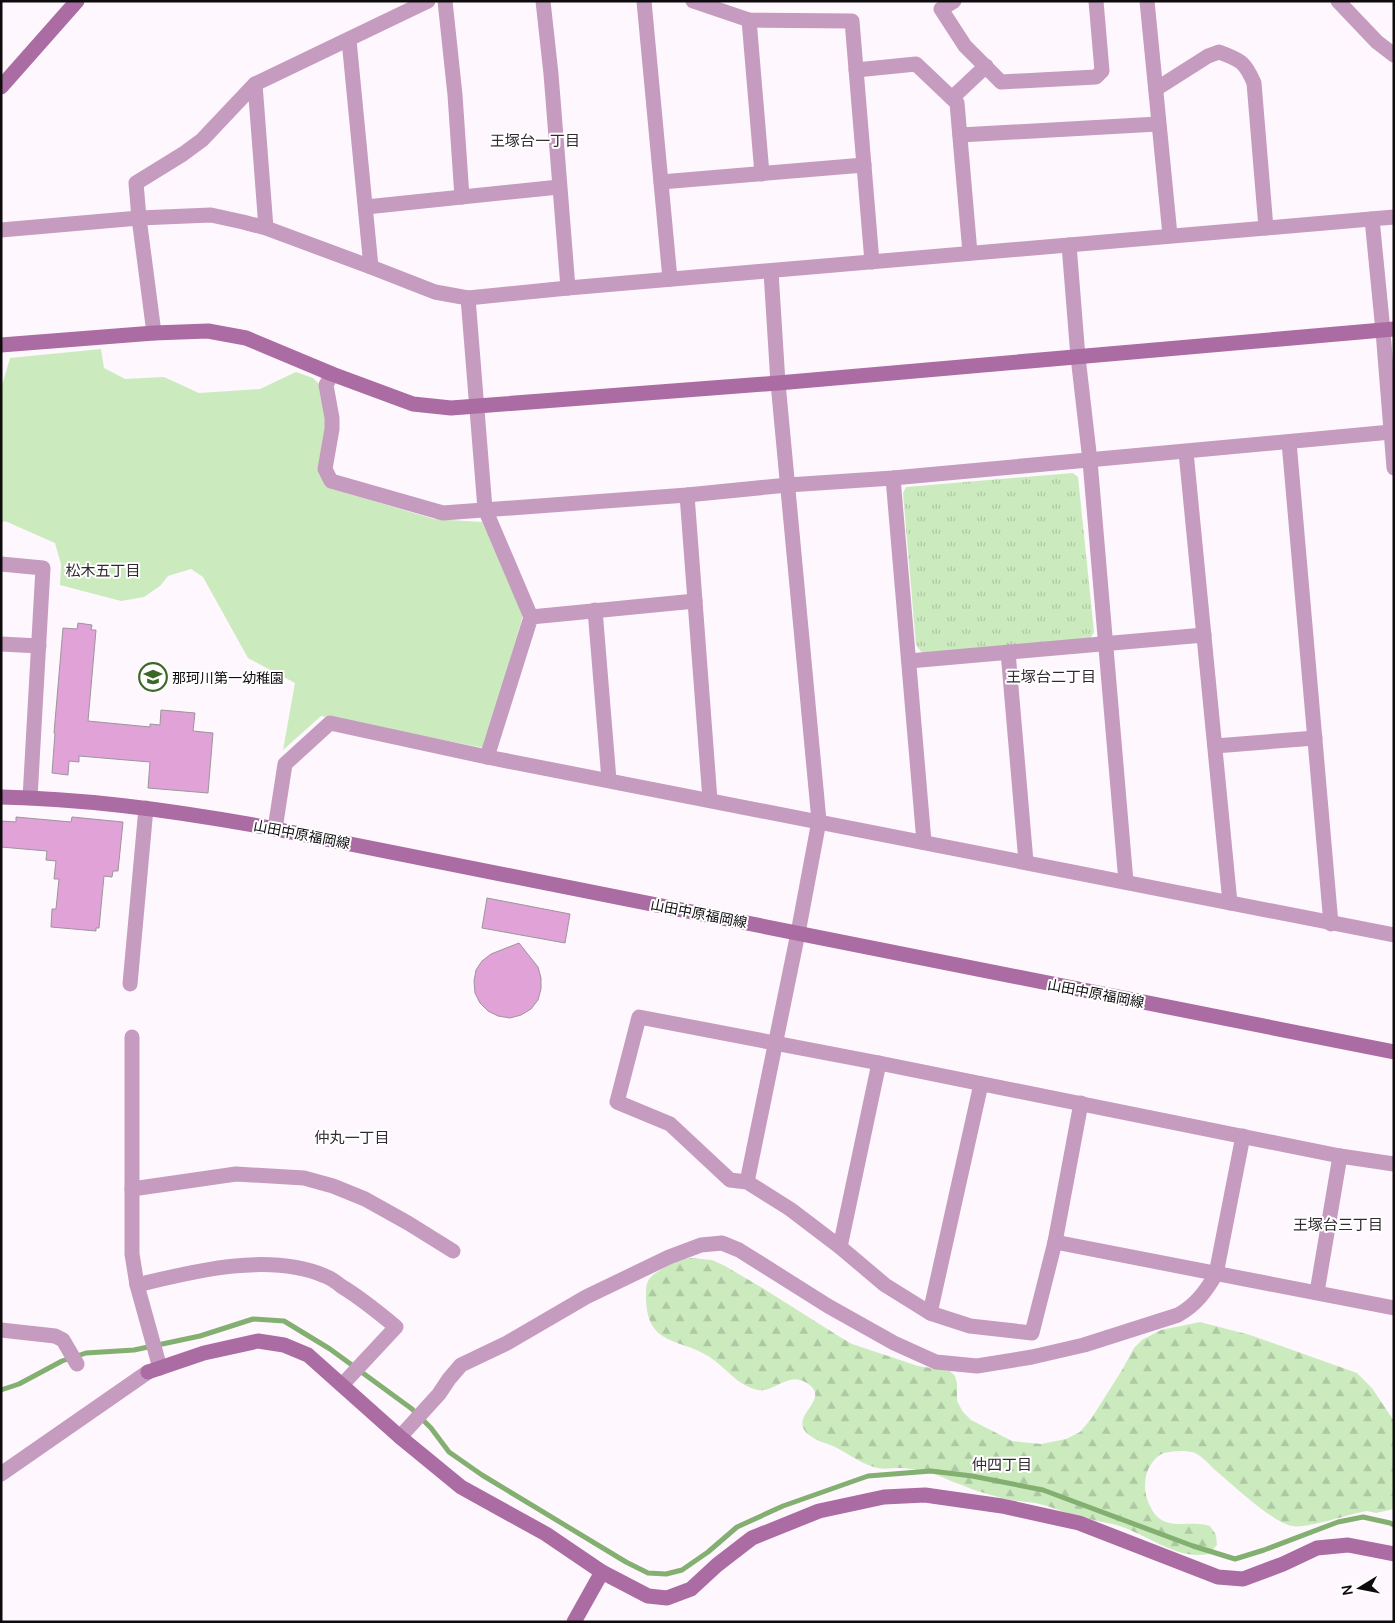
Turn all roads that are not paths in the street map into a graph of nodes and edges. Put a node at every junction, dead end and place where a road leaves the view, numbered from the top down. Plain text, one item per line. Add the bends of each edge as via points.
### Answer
1 (77, 1) edge
2 (428, 1) edge
3 (445, 1) edge
4 (543, 1) edge
5 (644, 1) edge
6 (693, 1) edge
7 (954, 1) edge
8 (1096, 1) edge
9 (1147, 1) edge
10 (1338, 1) edge
11 (750, 20) junction
12 (348, 40) junction
13 (1394, 55) edge
14 (986, 66) junction
15 (856, 70) junction
16 (255, 84) junction
17 (1, 87) edge
18 (1156, 89) junction
19 (952, 98) junction
20 (1158, 124) junction
21 (960, 135) junction
22 (864, 165) junction
23 (762, 174) junction
24 (661, 182) junction
25 (559, 187) junction
26 (462, 197) junction
27 (366, 207) junction
28 (1394, 217) edge
29 (140, 218) junction
30 (1372, 219) junction
31 (266, 228) junction
32 (1266, 228) junction
33 (1, 230) edge
34 (1170, 235) junction
35 (1069, 245) junction
36 (970, 253) junction
37 (872, 262) junction
38 (371, 267) junction
39 (771, 272) junction
40 (670, 279) junction
41 (568, 288) junction
42 (468, 298) junction
43 (1388, 330) edge
44 (154, 333) junction
45 (1, 345) edge
46 (1078, 357) junction
47 (332, 374) junction
48 (778, 383) junction
49 (477, 407) junction
50 (1391, 432) junction
51 (1289, 442) junction
52 (1186, 452) junction
53 (1090, 461) junction
54 (1394, 468) edge
55 (893, 478) junction
56 (788, 485) junction
57 (687, 495) junction
58 (485, 509) junction
59 (1, 564) edge
60 (695, 601) junction
61 (595, 610) junction
62 (531, 617) junction
63 (1204, 635) junction
64 (1105, 643) junction
65 (1, 644) edge
66 (39, 646) junction
67 (1008, 652) junction
68 (909, 662) junction
69 (1315, 738) junction
70 (1215, 746) junction
71 (487, 757) junction
72 (609, 780) junction
73 (1, 797) edge
74 (30, 798) junction
75 (710, 800) junction
76 (146, 808) junction
77 (819, 821) junction
78 (275, 828) junction
79 (924, 842) junction
80 (1026, 862) junction
81 (1126, 882) junction
82 (1230, 903) junction
83 (1331, 924) junction
84 (798, 933) junction
85 (1394, 935) edge
86 (130, 984) dead end
87 (132, 1036) dead end
88 (775, 1043) junction
89 (1394, 1052) edge
90 (879, 1063) junction
91 (981, 1084) junction
92 (1081, 1103) junction
93 (1243, 1136) junction
94 (1340, 1156) junction
95 (1393, 1159) edge
96 (747, 1182) junction
97 (132, 1189) junction
98 (1055, 1242) junction
99 (840, 1247) junction
100 (453, 1251) dead end
101 (1216, 1274) junction
102 (137, 1284) junction
103 (1317, 1292) junction
104 (1394, 1308) edge
105 (930, 1313) junction
106 (1, 1330) edge
107 (77, 1364) dead end
108 (154, 1370) junction
109 (342, 1385) junction
110 (400, 1437) junction
111 (1, 1474) edge
112 (1394, 1554) edge
113 (602, 1572) junction
114 (574, 1622) edge

1 - 17 street
2 - 12 street
3 - 26 street
4 - 25 street
5 - 24 street
6 - 11 street
7 - 14 street via 941,9 965,46
8 - 14 street via 1102,71 1096,77 1001,82
9 - 18 street
10 - 13 street via 1376,42
11 - 15 street via 852,21
11 - 23 street
12 - 16 street
12 - 27 street
14 - 19 street
15 - 19 street via 916,64
15 - 22 street
16 - 29 street via 202,140 136,183
16 - 31 street
18 - 20 street
18 - 32 street via 1219,52 1246,66 1254,83
19 - 21 street via 957,103
20 - 21 street
20 - 34 street
21 - 36 street
22 - 23 street
22 - 37 street
23 - 24 street
24 - 40 street
25 - 26 street
25 - 41 street
26 - 27 street
27 - 38 street
28 - 30 street
29 - 31 street via 211,215
29 - 33 street
29 - 44 street
30 - 32 street
30 - 43 street
31 - 38 street
32 - 34 street
34 - 35 street
35 - 36 street
35 - 46 street
36 - 37 street
37 - 39 street
38 - 42 street via 435,292
39 - 40 street
39 - 48 street
40 - 41 street
41 - 42 street
42 - 49 street
43 - 46 street
43 - 50 street
44 - 45 street
44 - 47 street via 208,331 246,338
46 - 48 street
46 - 53 street
47 - 49 street via 413,404
47 - 58 street via 326,385 332,423 325,469 332,481 443,514
48 - 49 street
48 - 56 street
49 - 58 street
50 - 51 street
50 - 54 street
51 - 52 street
51 - 69 street
52 - 53 street
52 - 63 street
53 - 55 street
53 - 64 street
55 - 56 street
55 - 68 street
56 - 57 street
56 - 77 street
57 - 58 street
57 - 60 street
58 - 62 street
59 - 66 street via 43,568
60 - 61 street
60 - 75 street
61 - 62 street
61 - 72 street
62 - 71 street
63 - 64 street
63 - 70 street
64 - 67 street
64 - 81 street
65 - 66 street
66 - 74 street
67 - 68 street
67 - 80 street
68 - 79 street
69 - 70 street
69 - 83 street
70 - 82 street
71 - 72 street
71 - 78 street via 330,723 285,764
72 - 75 street
73 - 74 street, 山田中原福岡線
74 - 76 street, 山田中原福岡線
75 - 77 street
76 - 78 street, 山田中原福岡線
76 - 86 street
77 - 79 street
77 - 84 street
78 - 84 street, 山田中原福岡線
79 - 80 street
80 - 81 street
81 - 82 street
82 - 83 street
83 - 85 street
84 - 88 street
84 - 89 street, 山田中原福岡線
87 - 97 street
88 - 90 street
88 - 96 street
88 - 96 street via 639,1017 617,1102 670,1124 730,1180
90 - 91 street
90 - 99 street
91 - 92 street
91 - 105 street
92 - 93 street
92 - 98 street
93 - 94 street
93 - 101 street
94 - 95 street
94 - 103 street
96 - 99 street via 790,1209
97 - 100 street via 236,1174 304,1178 365,1199
97 - 102 street via 132,1254
98 - 101 street
98 - 105 street via 1032,1333 970,1326
99 - 105 street via 885,1286
101 - 103 street
101 - 110 street via 1207,1290 1178,1315 1084,1344 977,1366 936,1362 828,1306 739,1250 722,1243 702,1245 669,1257 586,1297 461,1365
102 - 108 street
102 - 109 street via 226,1267 260,1265 295,1267 326,1276 361,1298 396,1327
103 - 104 street
106 - 107 street via 55,1336 63,1340
108 - 109 street via 258,1340 284,1345 308,1355
108 - 111 street
109 - 110 street
110 - 113 street via 461,1487 546,1534
112 - 113 street via 1348,1545 1317,1548 1242,1579 1218,1577 1079,1524 1002,1506 925,1495 884,1497 819,1511 752,1538 690,1589 667,1598 648,1596
113 - 114 street

